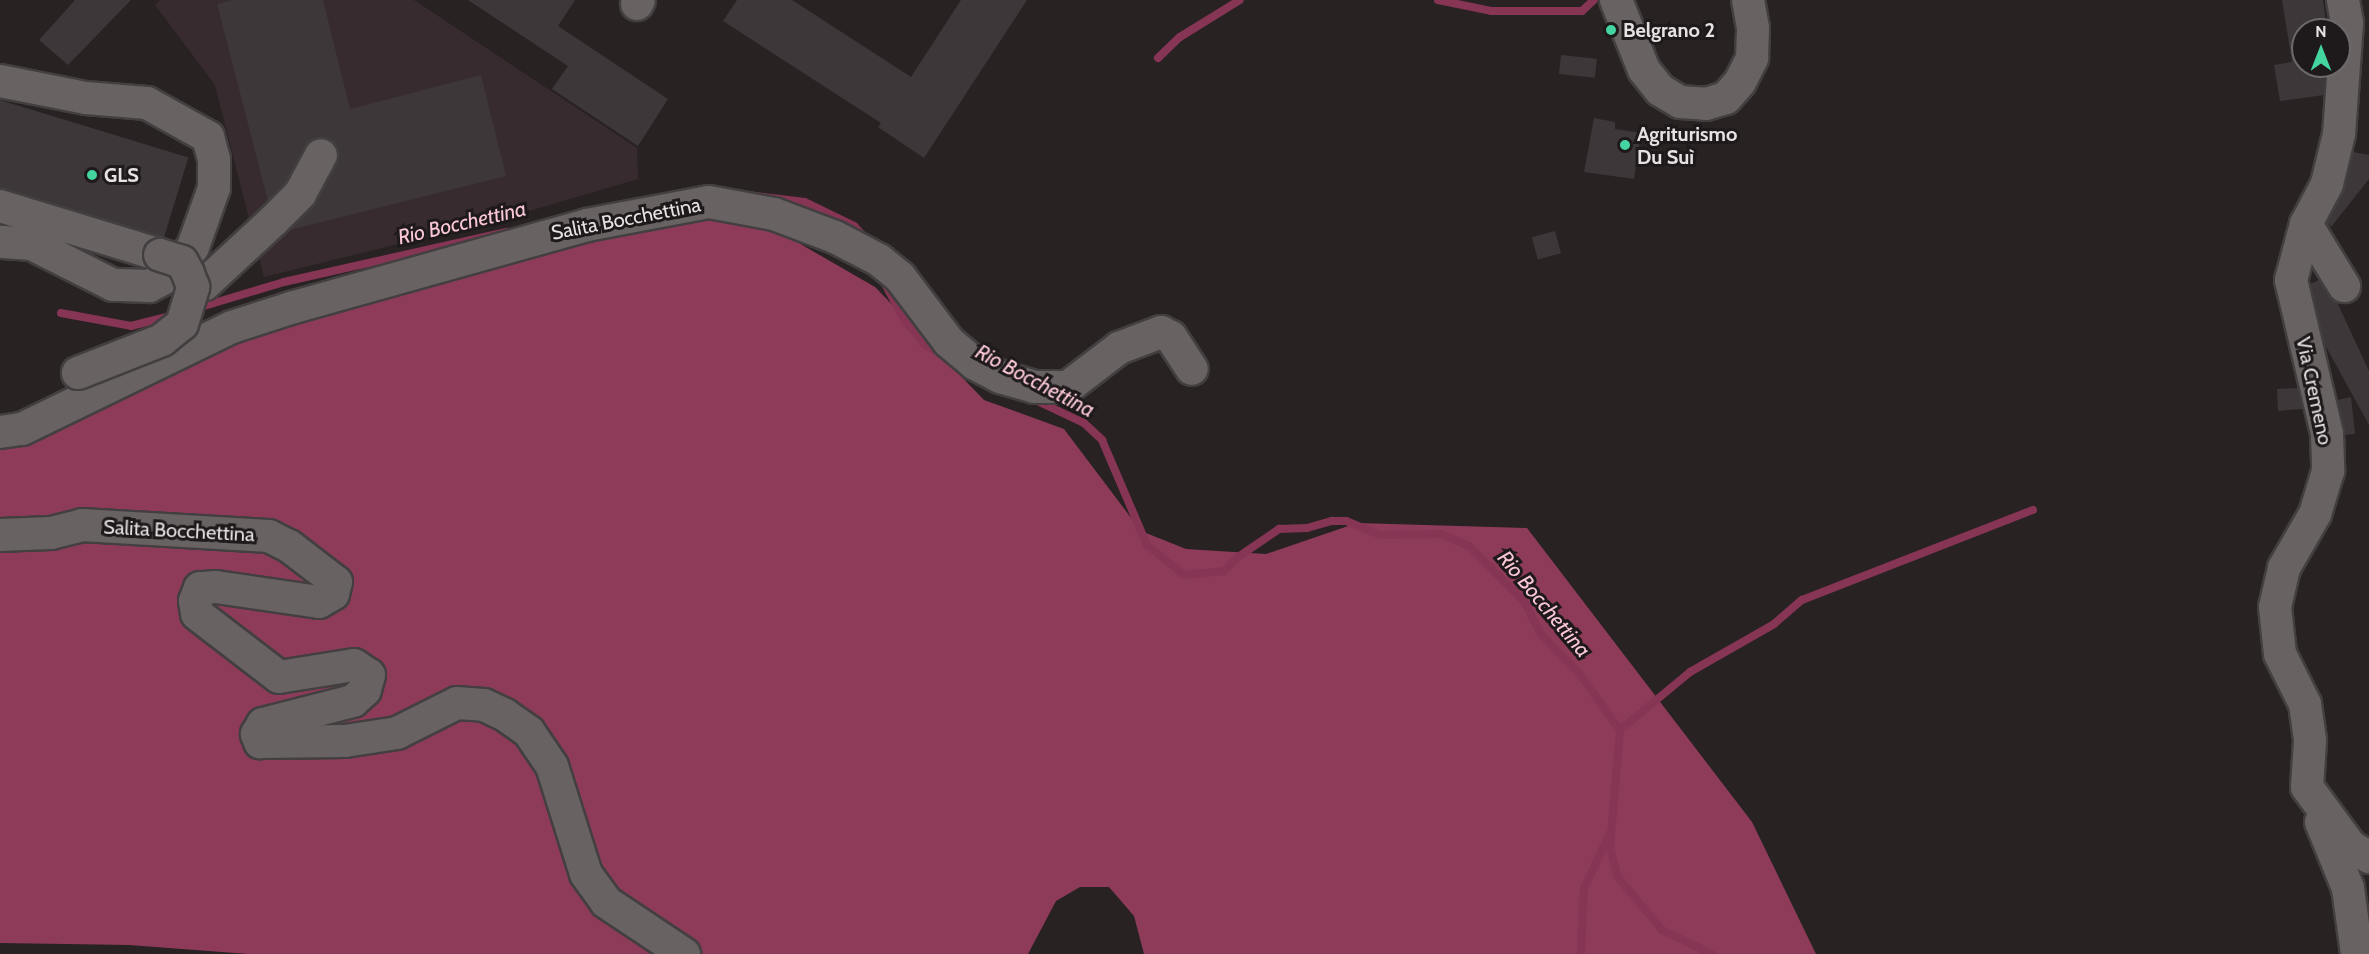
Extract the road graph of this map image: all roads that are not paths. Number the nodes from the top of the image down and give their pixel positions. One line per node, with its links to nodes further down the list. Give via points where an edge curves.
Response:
1 (1616, 0): 2 (street, via 1640,62 1660,90 1680,102 1706,104 1726,98 1740,82 1752,58 1753,28)
2 (1748, 0)
3 (2343, 0): 7 (street, Via Cremeno, via 2347,23 2339,134 2326,184)
4 (0, 81): 8 (street, via 86,98 147,103 208,137 214,159 214,188 193,247 170,275 149,286 113,285 32,244)
5 (321, 155): 10 (street, via 300,194 273,222 205,284)
6 (0, 206): 10 (street, bridge, via 182,262)
7 (2306, 224): 9 (street); 15 (street, Via Cremeno, via 2291,280 2327,434 2328,471 2315,514 2284,568 2275,607 2280,654 2305,705 2310,741 2307,787)
8 (0, 242)
9 (2344, 286)
10 (193, 287): 12 (street, bridge, via 182,324 171,334)
11 (1192, 369): 13 (street, Salita Bocchettina, via 1171,337 1161,332 1119,348 1068,387 1034,387 1000,376 975,364 949,342 900,277 879,260 835,237 774,214 709,202 576,227 232,327 22,429)
12 (78, 373)
13 (0, 432)
14 (0, 536): 19 (street, Salita Bocchettina, via 51,533 82,525 269,536 289,546 336,582 333,594 319,602 200,588 195,601 197,614 279,677 354,665 369,675 365,690 353,701 263,724 257,734 260,742 345,741 397,733 457,703 484,705 505,715 529,732 552,766 586,874 606,902)
15 (2318, 806): 16 (street, Via Cremeno, via 2351,847); 20 (street, via 2323,833 2348,888)
16 (2369, 857)
17 (2369, 866): 18 (street)
18 (2369, 889)
19 (684, 954)
20 (2357, 954)

